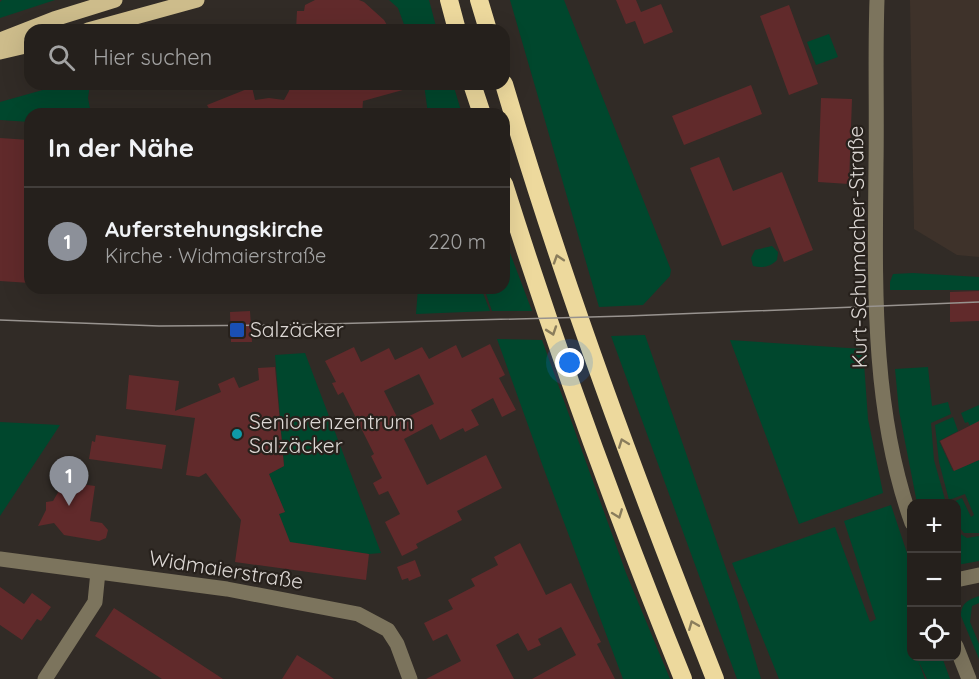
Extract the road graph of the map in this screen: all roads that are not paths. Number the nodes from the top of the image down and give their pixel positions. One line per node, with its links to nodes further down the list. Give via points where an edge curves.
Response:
1 (116, 0): 7 (main road)
2 (197, 0): 8 (main road)
3 (449, 0): 9 (highway)
4 (479, 0): 10 (highway)
5 (866, 0): 12 (street, Kurt-Schumacher-Straße)
6 (877, 0): 12 (street, Kurt-Schumacher-Straße)
7 (56, 24)
8 (110, 24)
9 (455, 24)
10 (486, 24)
11 (24, 33): 13 (main road)
12 (875, 38): 20 (street, Kurt-Schumacher-Straße, via 879,350 888,434)
13 (0, 40)
14 (24, 46): 15 (main road)
15 (0, 52)
16 (474, 90): 18 (highway)
17 (506, 90): 29 (highway, one-way to 17, via 600,382)
18 (480, 108)
19 (510, 202): 28 (highway, one-way to 28, via 578,404)
20 (907, 510)
21 (0, 559): 22 (street, Widmaierstraße)
22 (98, 572): 26 (street, via 95,602); 27 (street, Widmaierstraße, via 227,589 358,615 388,630)
23 (979, 575): 24 (street)
24 (961, 579)
25 (961, 657): 30 (street)
26 (45, 679)
27 (410, 679)
28 (683, 679)
29 (715, 679)
30 (969, 679)

